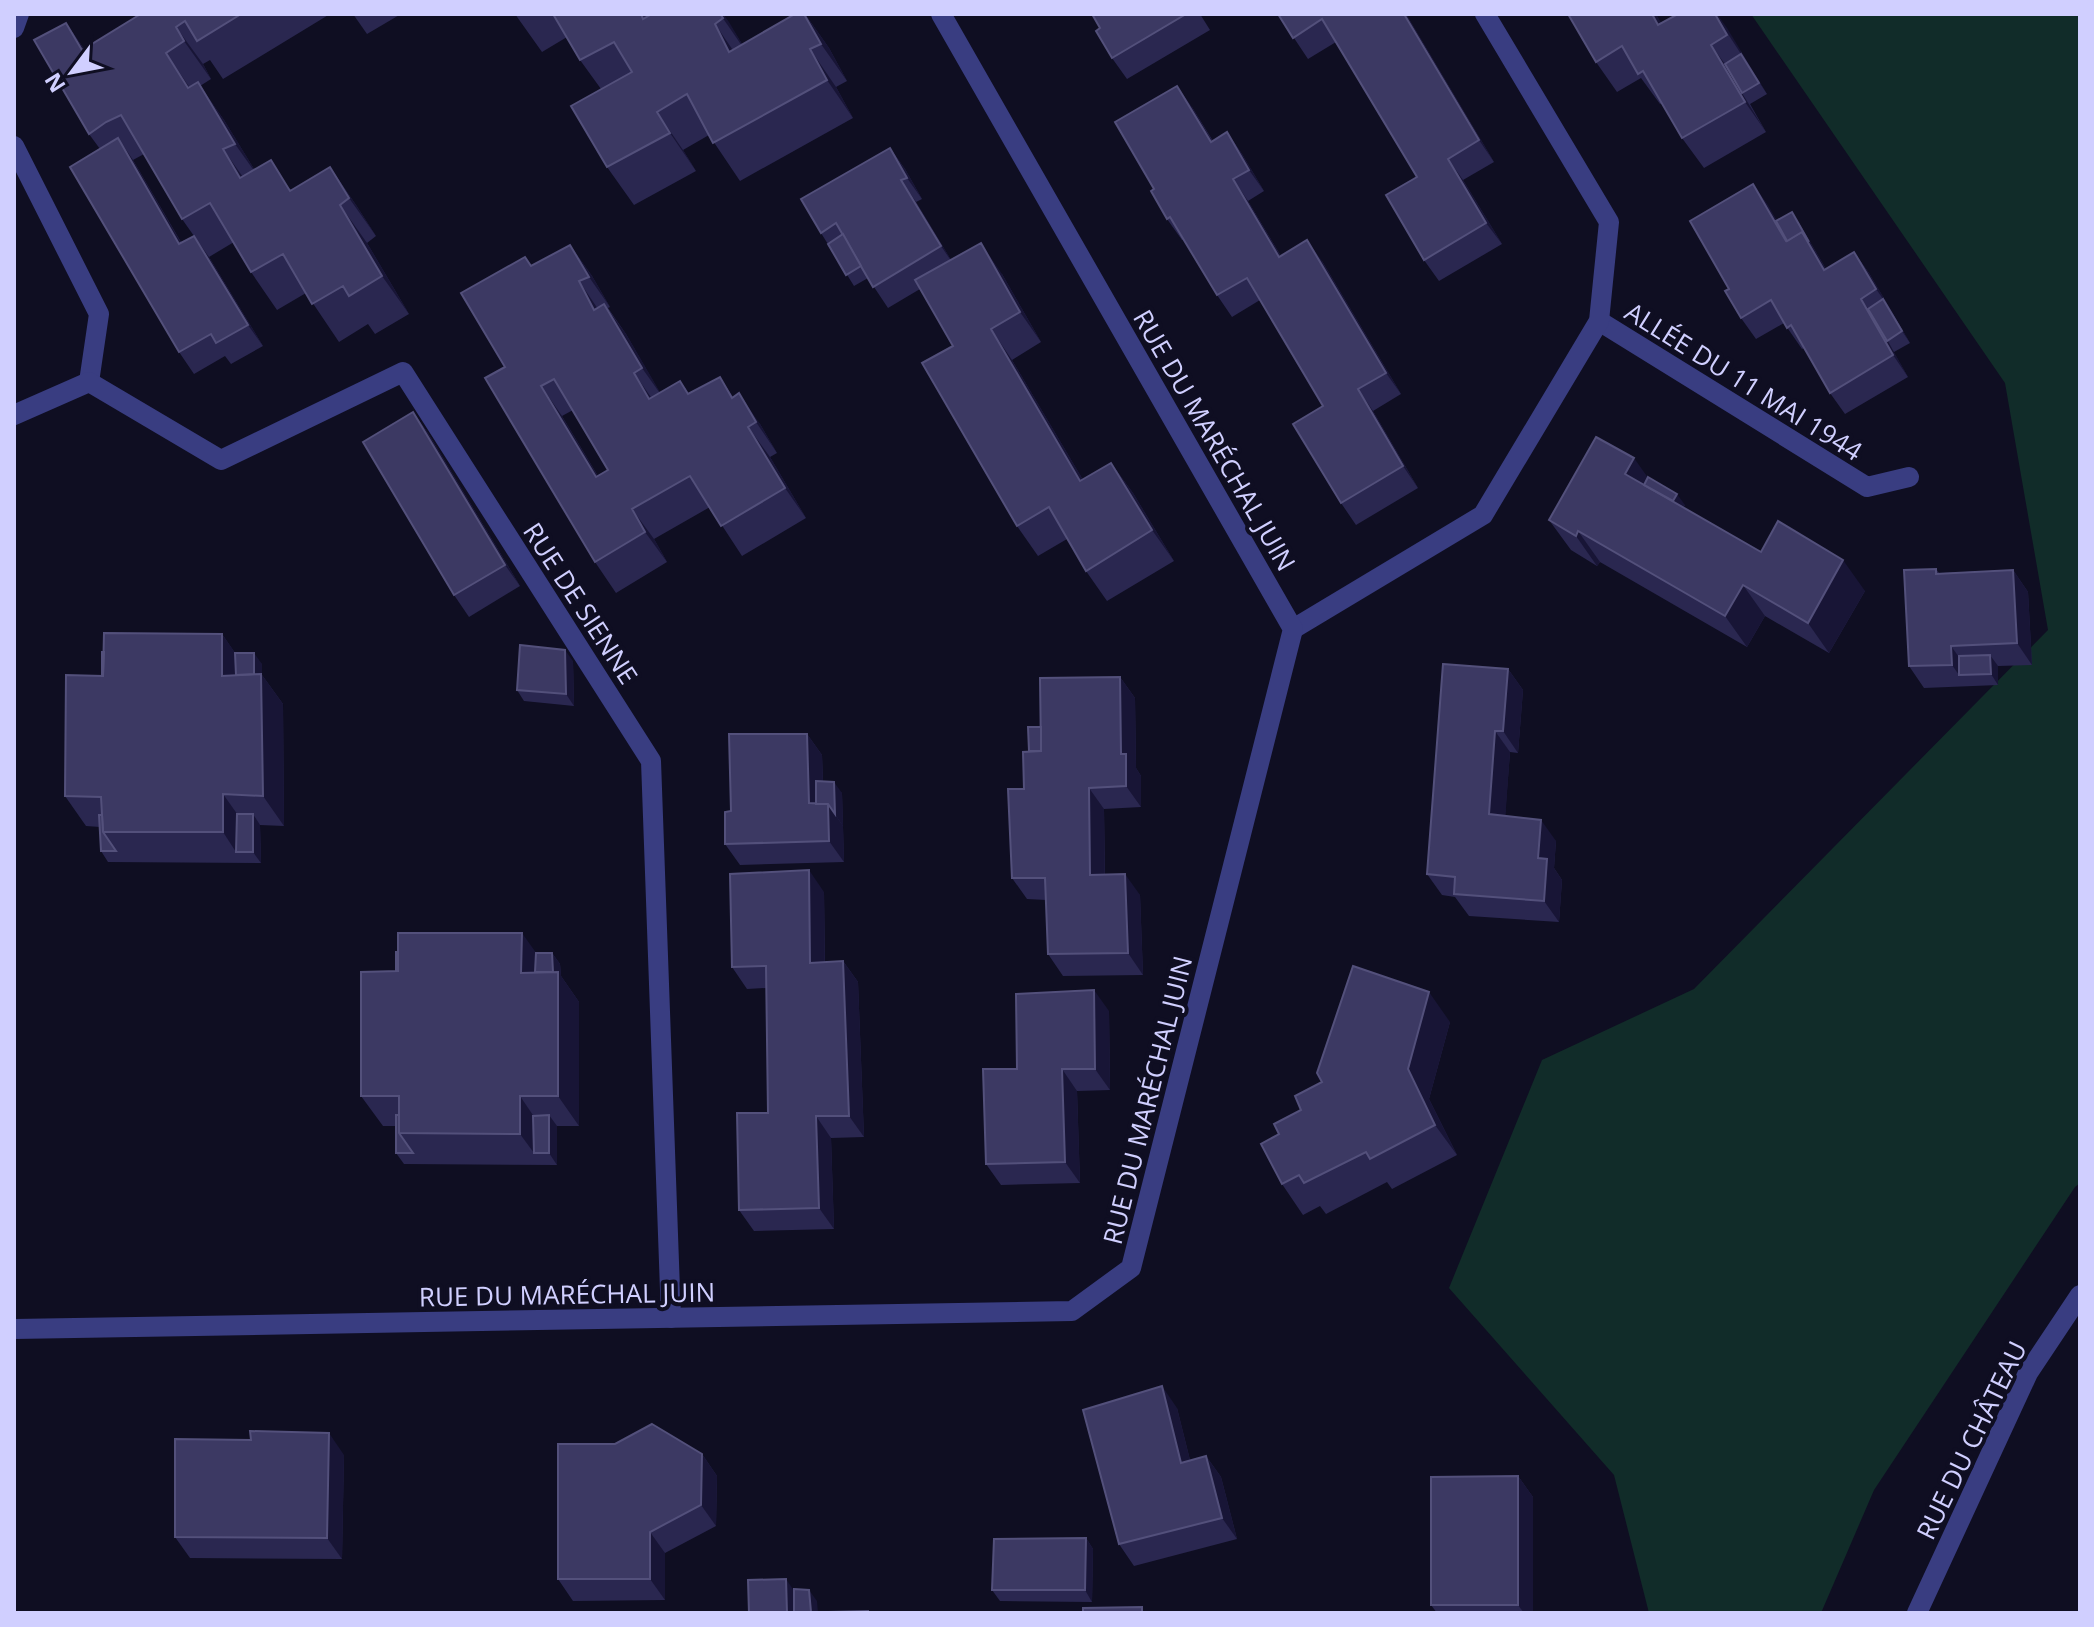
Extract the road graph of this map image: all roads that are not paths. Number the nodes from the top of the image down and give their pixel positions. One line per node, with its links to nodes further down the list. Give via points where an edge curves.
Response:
1 (19, 14): 4 (street)
2 (941, 14): 10 (street, RUE DU MARÉCHAL JUIN)
3 (1485, 14): 6 (street, via 1609,222)
4 (14, 28)
5 (14, 146): 7 (street, via 99,314)
6 (1599, 321): 9 (street, ALLÉE DU 11 MAI 1944, via 1867,487); 10 (street, via 1483,515)
7 (89, 382): 8 (street); 12 (street, RUE DE SIENNE, via 221,460 403,372 651,761)
8 (14, 415)
9 (1909, 477)
10 (1293, 629): 12 (street, RUE DU MARÉCHAL JUIN, via 1131,1268 1072,1311)
11 (2080, 1295): 14 (street, RUE DU CHÂTEAU, via 2028,1373)
12 (671, 1318): 13 (street, RUE DU MARÉCHAL JUIN)
13 (14, 1329)
14 (1917, 1613)

